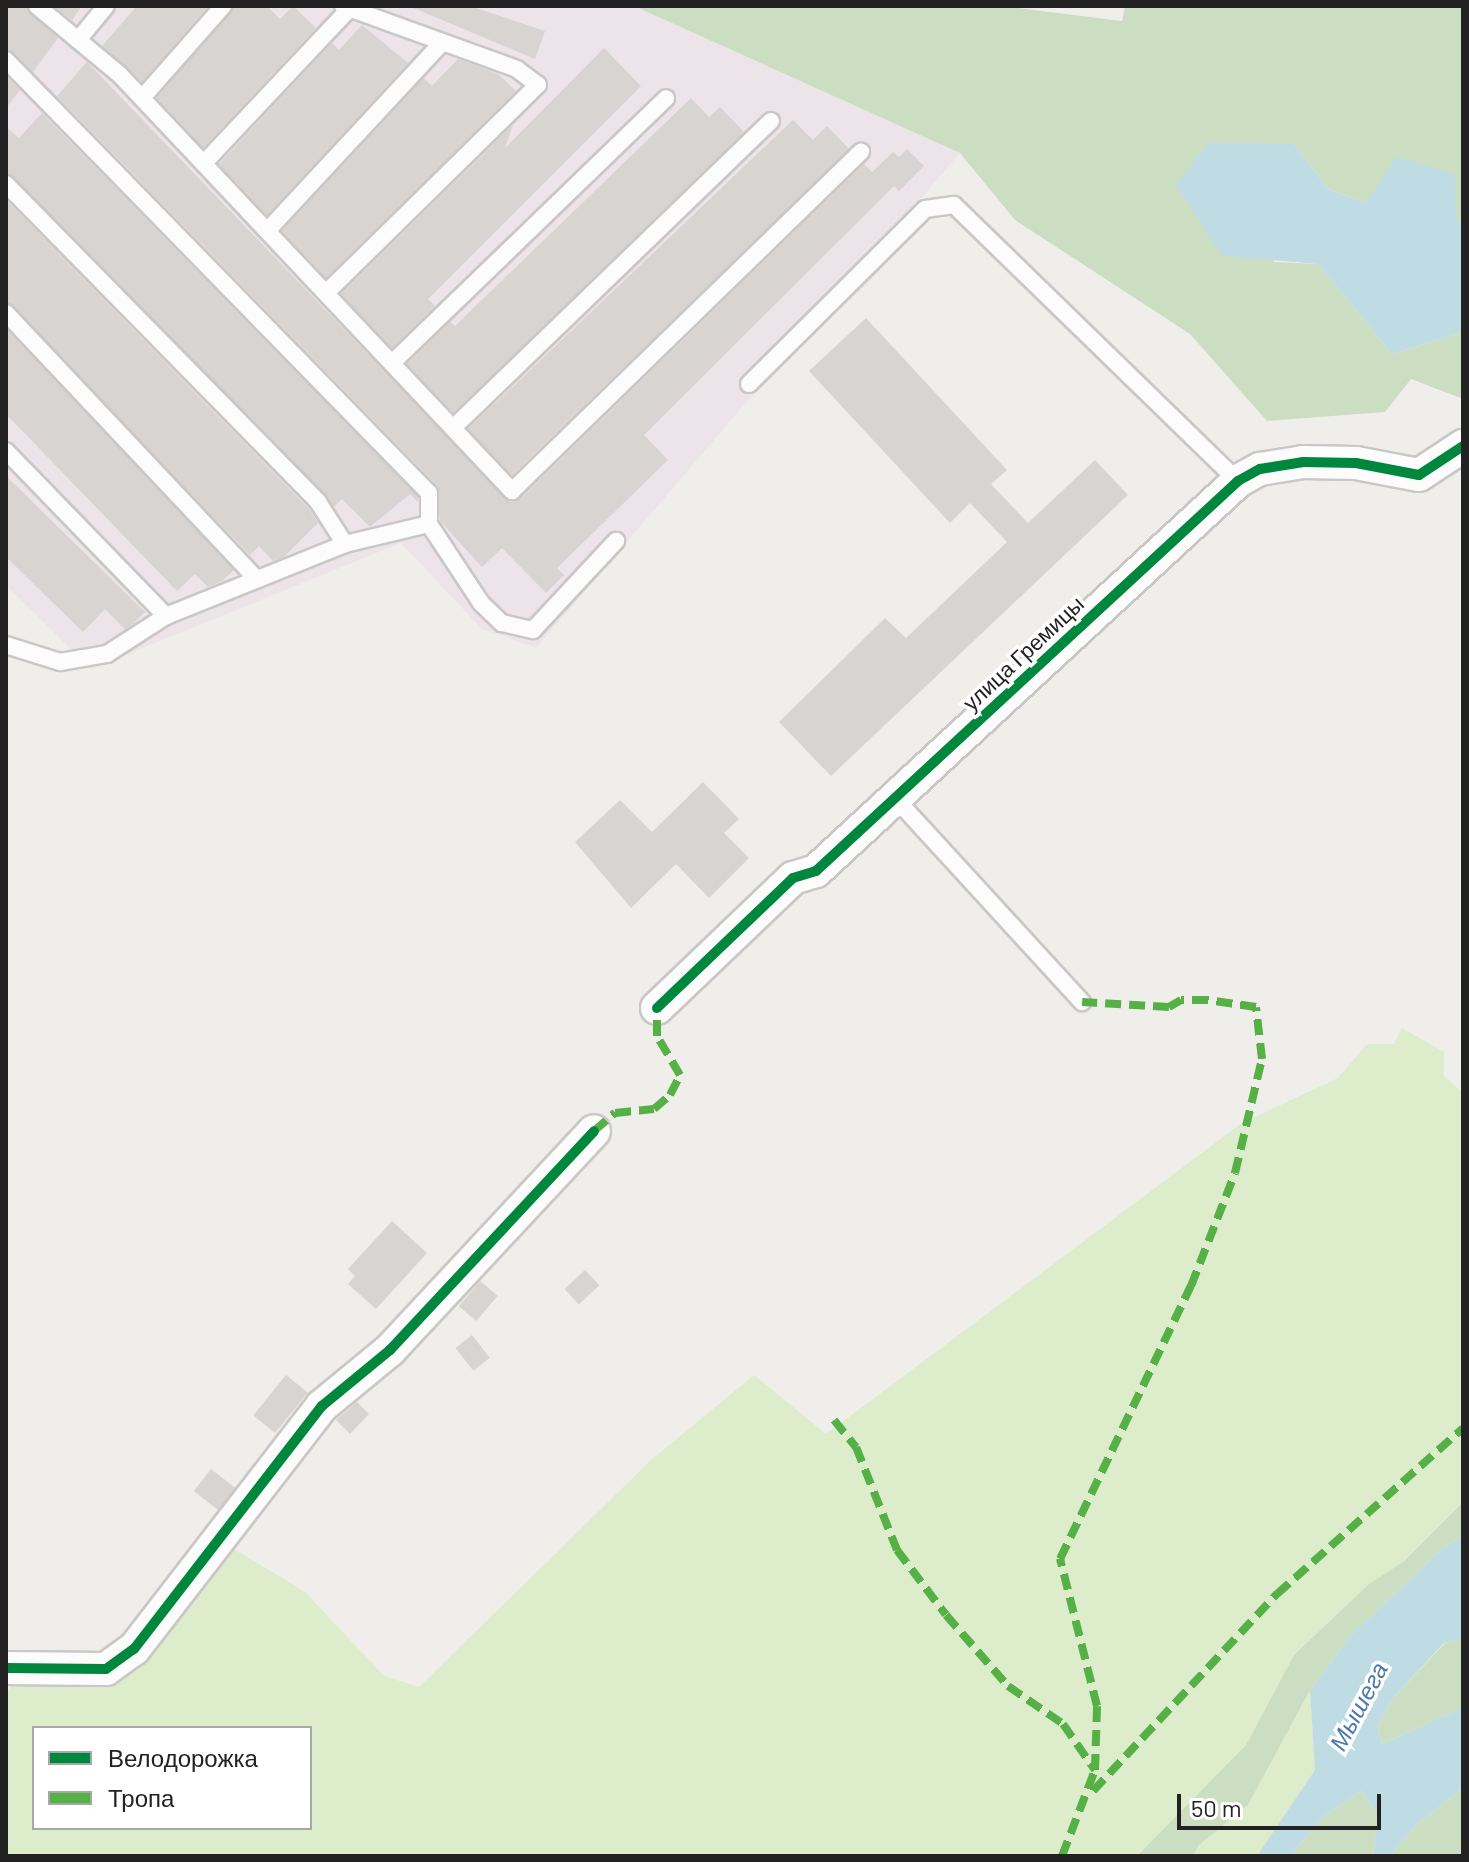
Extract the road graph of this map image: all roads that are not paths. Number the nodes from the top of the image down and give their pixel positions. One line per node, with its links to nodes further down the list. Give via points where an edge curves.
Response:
1 (37, 6): 5 (lane)
2 (106, 6): 5 (lane)
3 (223, 6): 8 (lane)
4 (347, 7): 6 (lane); 12 (lane)
5 (78, 40): 8 (lane)
6 (442, 43): 14 (lane); 15 (lane, via 517,69 538,85)
7 (6, 60): 23 (lane, via 429,493)
8 (142, 98): 12 (lane)
9 (666, 98): 17 (lane)
10 (771, 121): 19 (lane)
11 (861, 152): 19 (lane, via 512,491)
12 (204, 163): 14 (lane)
13 (6, 184): 25 (lane, via 318,502)
14 (267, 231): 15 (lane)
15 (326, 293): 17 (lane)
16 (6, 313): 26 (lane)
17 (392, 363): 19 (lane)
18 (749, 384): 22 (lane, via 925,209 954,205)
19 (453, 428)
20 (1463, 446): 22 (street, улица Гремицы, via 1419,475 1356,463 1303,462 1260,469)
21 (6, 451): 27 (lane)
22 (1238, 481): 29 (street, улица Гремицы)
23 (429, 524): 24 (lane, via 481,603 502,623 533,630); 25 (lane)
24 (616, 541)
25 (345, 544): 26 (lane)
26 (257, 579): 27 (lane)
27 (166, 616): 28 (lane, via 107,654 60,662)
28 (6, 645)
29 (895, 798): 30 (lane); 31 (street, улица Гремицы, via 816,871 793,878)
30 (1082, 1002)
31 (657, 1008)
32 (594, 1131): 33 (street, via 390,1350 322,1406 134,1649 106,1669)
33 (6, 1668)

